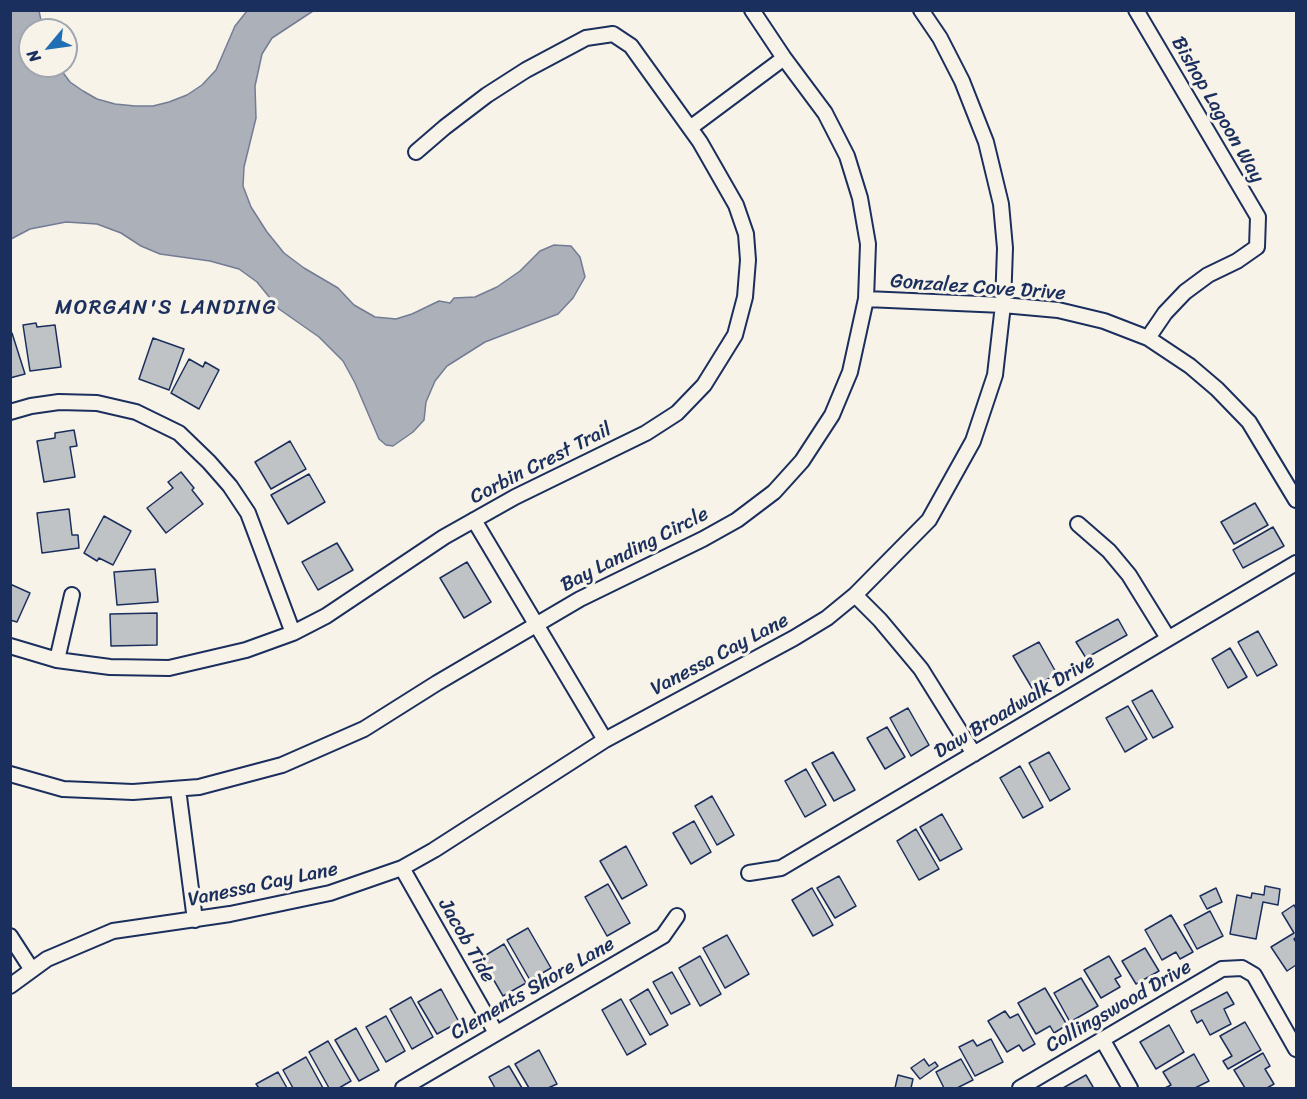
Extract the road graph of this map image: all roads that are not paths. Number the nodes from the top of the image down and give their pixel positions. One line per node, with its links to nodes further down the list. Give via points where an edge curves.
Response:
1 (752, 10): 4 (street, Bay Landing Circle)
2 (921, 10): 8 (street, Vanessa Cay Lane, via 962,81 986,142 1001,204 1005,248)
3 (1136, 10): 9 (street, Bishop Lagoon Way, via 1258,217 1257,247 1185,292)
4 (784, 58): 5 (street); 7 (street, Bay Landing Circle, via 825,113 847,156 861,198 868,244)
5 (690, 128): 6 (street, Corbin Crest Trail, via 631,46 613,34 586,38 526,70 487,95); 12 (street, Corbin Crest Trail, via 736,205 746,234 745,297 735,335 704,386 677,413 646,433)
6 (416, 152)
7 (866, 299): 8 (street, Gonzalez Cove Drive); 17 (street, Bay Landing Circle, via 850,372 832,415 802,460 774,492 729,525)
8 (1003, 304): 9 (street, Gonzalez Cove Drive, via 1058,310 1104,321); 16 (street, Vanessa Cay Lane, via 995,375 973,441 929,520)
9 (1148, 338): 11 (street, Gonzalez Cove Drive, via 1190,366 1249,422)
10 (10, 412): 18 (street, via 59,402 97,403 136,412 179,433 230,486 248,513)
11 (1296, 500)
12 (474, 520): 17 (street); 18 (street, Corbin Crest Trail, via 326,616)
13 (1078, 524): 19 (street, via 1129,575)
14 (1296, 562): 19 (street, Daw Broadwalk Drive)
15 (72, 595): 21 (street)
16 (855, 595): 22 (street, Vanessa Cay Lane, via 794,638); 23 (street, via 921,669)
17 (536, 625): 22 (street); 25 (street, Bay Landing Circle, via 364,729 282,765)
18 (293, 633): 21 (street, Corbin Crest Trail, via 246,650 169,668 110,667)
19 (1168, 638): 23 (street, Daw Broadwalk Drive)
20 (10, 646): 21 (street, Corbin Crest Trail)
21 (57, 660)
22 (605, 740): 26 (street, Vanessa Cay Lane)
23 (974, 754): 27 (street, Daw Broadwalk Drive, via 781,868)
24 (10, 774): 25 (street, Bay Landing Circle, via 63,789)
25 (177, 789): 29 (street)
26 (402, 868): 29 (street, Vanessa Cay Lane, via 330,893); 33 (street, Jacob Tide)
27 (748, 873)
28 (677, 916): 33 (street, Clements Shore Lane, via 663,936)
29 (195, 920): 31 (street, Vanessa Cay Lane, via 112,931 47,959)
30 (10, 936): 31 (street)
31 (32, 970): 32 (street, Vanessa Cay Lane)
32 (10, 986)
33 (496, 1033): 36 (street, Clements Shore Lane)
34 (1102, 1039): 35 (street, Collingswood Drive, via 1222,969 1242,968 1254,975); 37 (street, Collingswood Drive); 38 (street)
35 (1296, 1049)
36 (403, 1089)
37 (1020, 1089)
38 (1130, 1089)

